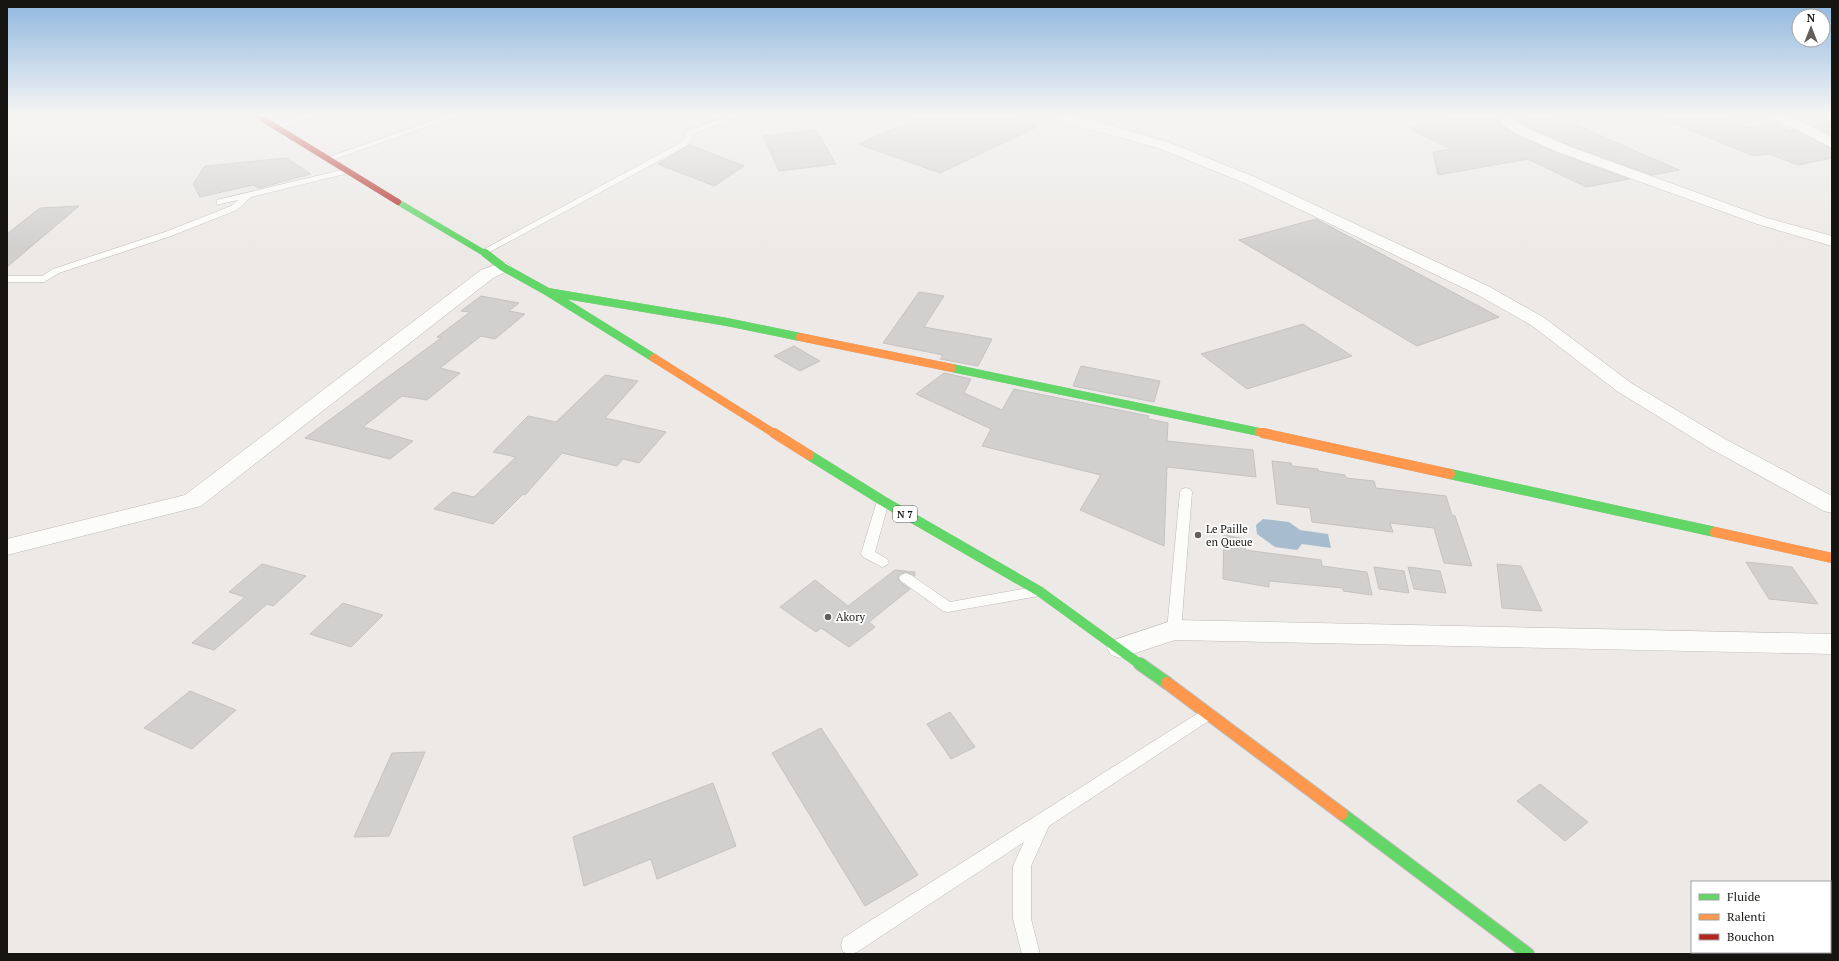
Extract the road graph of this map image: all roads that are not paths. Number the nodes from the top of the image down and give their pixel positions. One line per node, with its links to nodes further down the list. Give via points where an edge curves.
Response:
1 (327, 159): 5 (main road, N 7)
2 (654, 159): 9 (lane)
3 (1197, 159): 15 (street, via 1244,178 1484,291 1537,321 1624,387 1718,444)
4 (1590, 159): 8 (street, via 1762,221)
5 (346, 171): 6 (lane); 9 (main road, N 7)
6 (249, 194): 7 (lane); 11 (lane, via 234,208 168,234 56,271 44,279)
7 (220, 202)
8 (1832, 241)
9 (483, 252): 10 (main road, N 7)
10 (503, 267): 12 (main road, N 7); 16 (street, via 487,274 193,501)
11 (7, 279)
12 (548, 292): 14 (main road, N 7); 17 (main road, via 727,322 1169,412)
13 (1186, 492): 21 (lane)
14 (883, 501): 18 (lane, via 868,554); 20 (main road, N 7)
15 (1832, 506)
16 (7, 547)
17 (1832, 558)
18 (882, 562)
19 (906, 578): 20 (lane, via 948,607)
20 (1039, 591): 23 (main road, N 7)
21 (1174, 630): 22 (street); 23 (street)
22 (1832, 644)
23 (1120, 648): 24 (main road, N 7)
24 (1208, 714): 25 (lane); 28 (main road, N 7)
25 (1043, 820): 26 (lane); 27 (lane, via 1022,866 1022,919)
26 (850, 945)
27 (1031, 954)
28 (1528, 954)

